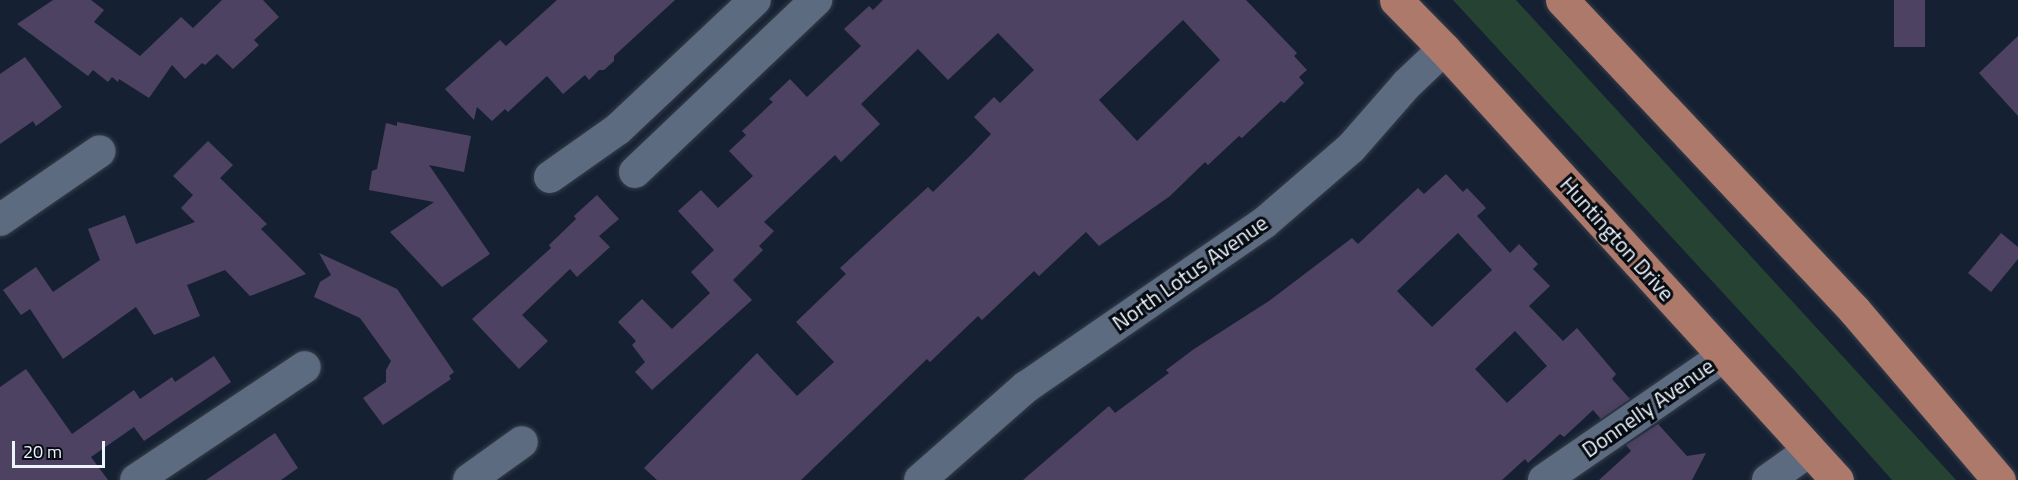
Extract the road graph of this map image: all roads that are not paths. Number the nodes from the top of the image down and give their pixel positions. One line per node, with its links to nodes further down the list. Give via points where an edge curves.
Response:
1 (755, 0): 8 (street, via 618,129)
2 (816, 0): 7 (street)
3 (1396, 0): 5 (main road, Huntington Drive)
4 (1562, 0): 20 (main road, via 1855,311)
5 (1444, 49): 10 (main road, Huntington Drive); 16 (street, North Lotus Avenue, via 1407,84 1351,148 1264,223 1026,387)
6 (100, 151): 9 (street)
7 (635, 172)
8 (550, 177)
9 (0, 220)
10 (1724, 356): 13 (main road, Huntington Drive); 17 (street, Donnelly Avenue)
11 (305, 367): 14 (street)
12 (522, 442): 15 (street)
13 (1809, 451): 18 (street); 19 (main road, Huntington Drive)
14 (136, 480)
15 (469, 480)
16 (920, 480)
17 (1544, 480)
18 (1768, 480)
19 (1837, 480)
20 (1999, 480)

